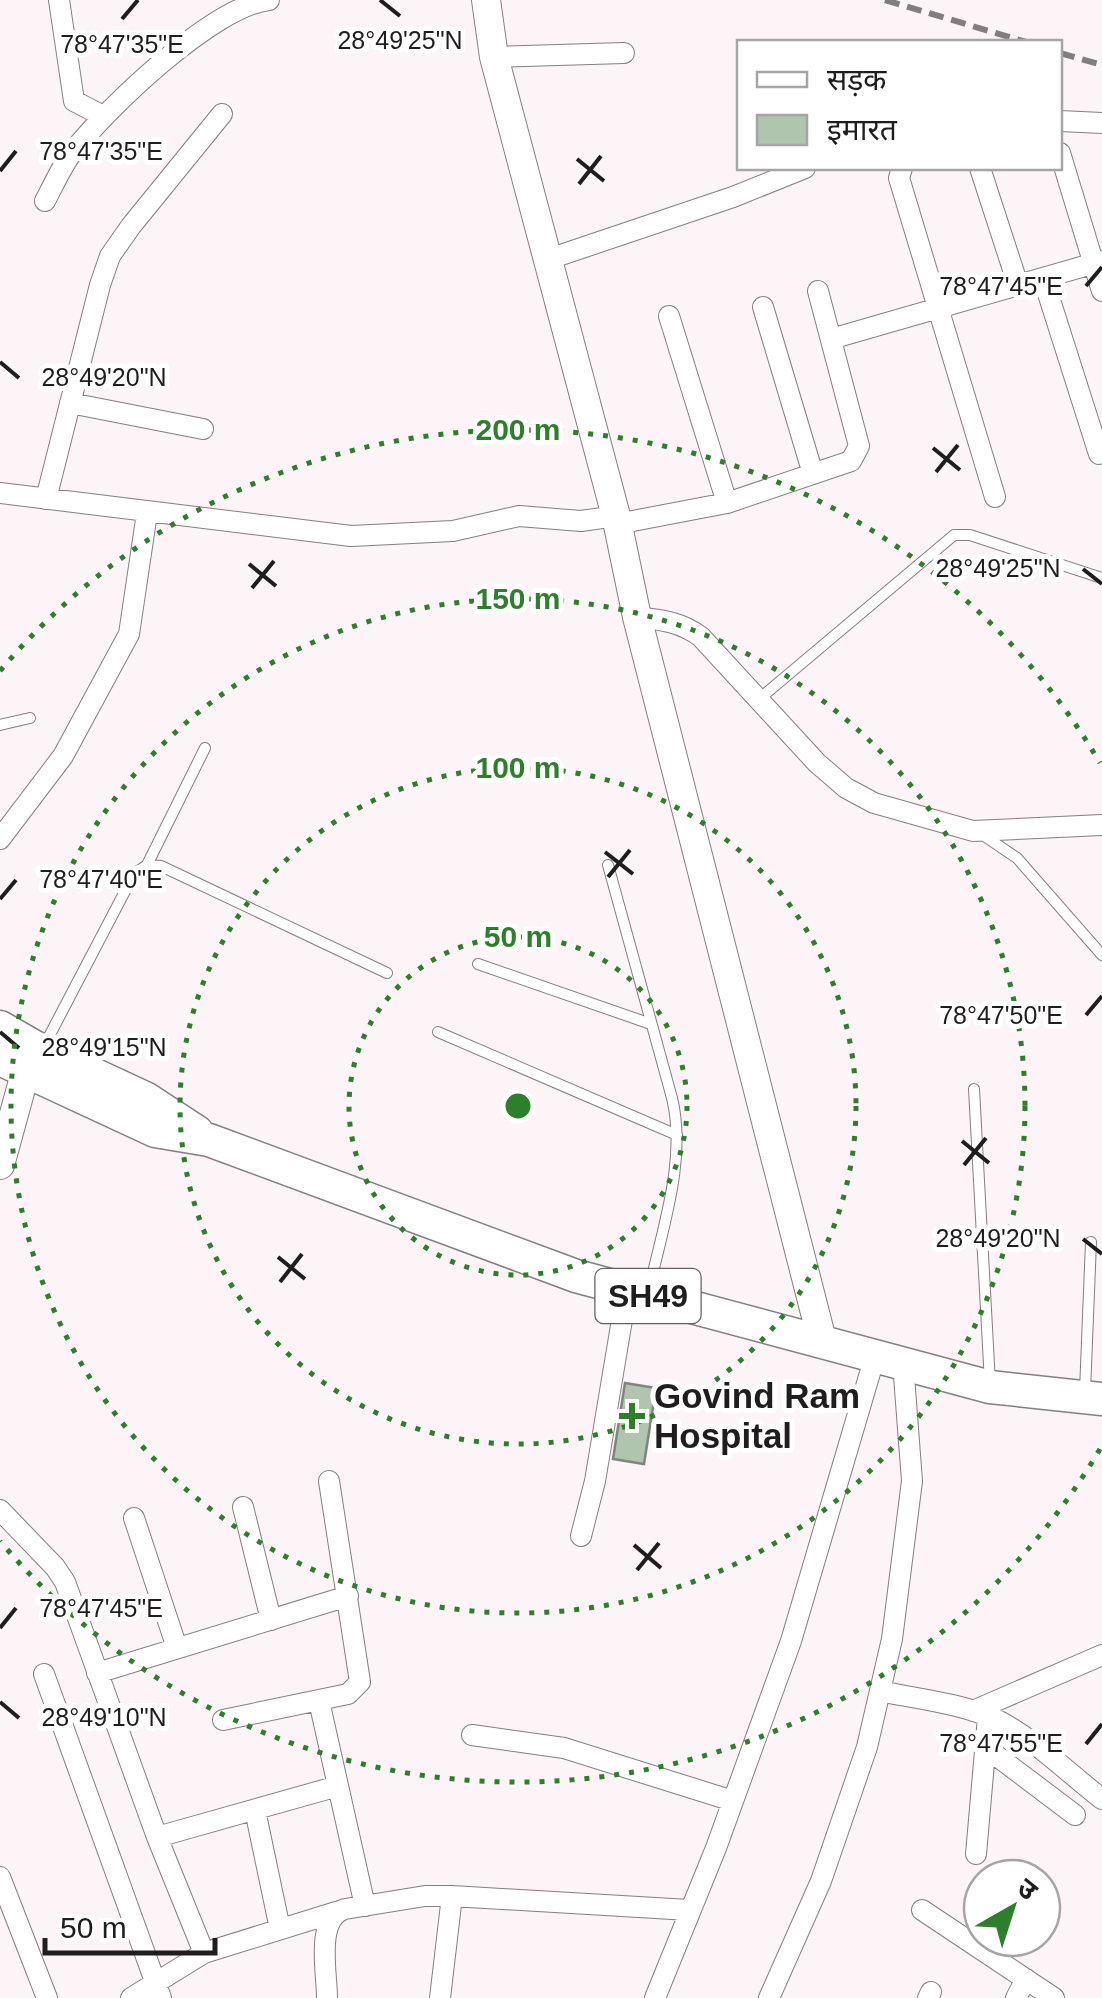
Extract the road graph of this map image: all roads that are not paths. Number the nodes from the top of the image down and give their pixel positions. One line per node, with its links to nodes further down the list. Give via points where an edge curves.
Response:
1 (59, 0): 7 (street, via 74,101)
2 (269, 0): 7 (street, via 224,16)
3 (486, 0): 5 (street)
4 (624, 53): 5 (street)
5 (494, 57): 15 (street)
6 (222, 114): 25 (street, via 110,256)
7 (103, 116): 14 (street, via 68,158)
8 (1062, 122): 9 (street)
9 (1102, 123)
10 (1062, 159): 16 (street)
11 (800, 170): 15 (street)
12 (901, 170): 22 (street)
13 (981, 170): 18 (street)
14 (45, 201)
15 (546, 260): 34 (street)
16 (1098, 262): 17 (street); 20 (street)
17 (1042, 278): 18 (street); 27 (street)
18 (1018, 286): 22 (street)
19 (818, 291): 24 (street)
20 (1102, 291)
21 (762, 307): 28 (street)
22 (937, 309): 24 (street); 30 (street)
23 (670, 316): 32 (street)
24 (831, 339): 28 (street, via 859,452)
25 (70, 403): 26 (street); 31 (street)
26 (203, 429)
27 (1099, 454)
28 (813, 474): 32 (street)
29 (0, 493): 31 (street)
30 (995, 497)
31 (46, 499): 33 (street)
32 (727, 504): 34 (street)
33 (147, 512): 34 (street, via 351,536 453,531 519,516); 43 (street, via 128,634 63,756)
34 (617, 520): 36 (street)
35 (1102, 578): 37 (lane, via 954,535)
36 (637, 617): 37 (street, via 687,626); 58 (street)
37 (758, 700): 42 (street, via 846,788 874,803)
38 (30, 718): 39 (lane)
39 (0, 725)
40 (205, 748): 44 (lane)
41 (1102, 825): 42 (street)
42 (973, 831): 46 (lane, via 1018,858)
43 (0, 839)
44 (146, 865): 48 (lane, via 161,866); 52 (lane, via 134,874)
45 (608, 865): 49 (lane)
46 (1102, 955)
47 (478, 964): 49 (lane)
48 (387, 972)
49 (651, 1024): 54 (lane)
50 (0, 1027): 52 (main road, SH49)
51 (438, 1032): 54 (lane)
52 (25, 1057): 55 (street); 57 (main road, SH49, via 155,1131 209,1140)
53 (974, 1090): 60 (lane)
54 (678, 1134): 57 (lane)
55 (0, 1165)
56 (1091, 1242): 61 (lane)
57 (637, 1293): 58 (main road, SH49); 66 (street)
58 (823, 1344): 59 (main road, SH49)
59 (889, 1360): 60 (main road, SH49); 73 (street, via 912,1481); 81 (street)
60 (990, 1387): 61 (main road, SH49)
61 (1093, 1398)
62 (328, 1481): 67 (street)
63 (243, 1506): 68 (street)
64 (0, 1510): 71 (street, via 65,1582)
65 (134, 1518): 69 (street)
66 (580, 1536)
67 (348, 1596): 68 (street); 74 (street, via 360,1682 348,1694)
68 (271, 1620): 69 (street)
69 (178, 1648): 71 (street)
70 (1102, 1655): 75 (street)
71 (98, 1672): 84 (street)
72 (44, 1674): 95 (street)
73 (880, 1692): 75 (street); 101 (street, via 821,1881)
74 (318, 1701): 76 (street); 79 (street)
75 (980, 1714): 78 (street); 80 (street, via 1016,1732)
76 (223, 1720)
77 (472, 1735): 81 (street, via 564,1748)
78 (985, 1747): 83 (street); 85 (street)
79 (338, 1786): 82 (street); 88 (street)
80 (1102, 1799)
81 (732, 1802): 89 (street)
82 (255, 1810): 84 (street); 92 (street)
83 (1075, 1815)
84 (157, 1837): 93 (street)
85 (976, 1854)
86 (0, 1877): 96 (street)
87 (452, 1896): 88 (street); 89 (street); 99 (street)
88 (366, 1906): 91 (street)
89 (689, 1910): 100 (street)
90 (922, 1910): 94 (street)
91 (336, 1912): 92 (street); 98 (street, via 327,1925)
92 (280, 1929): 93 (street)
93 (204, 1953): 95 (street)
94 (1021, 1989): 102 (street)
95 (157, 1990): 97 (street)
96 (48, 1998)
97 (130, 1998)
98 (327, 1998)
99 (440, 1998)
100 (655, 1998)
101 (769, 1998)
102 (1054, 1998)

